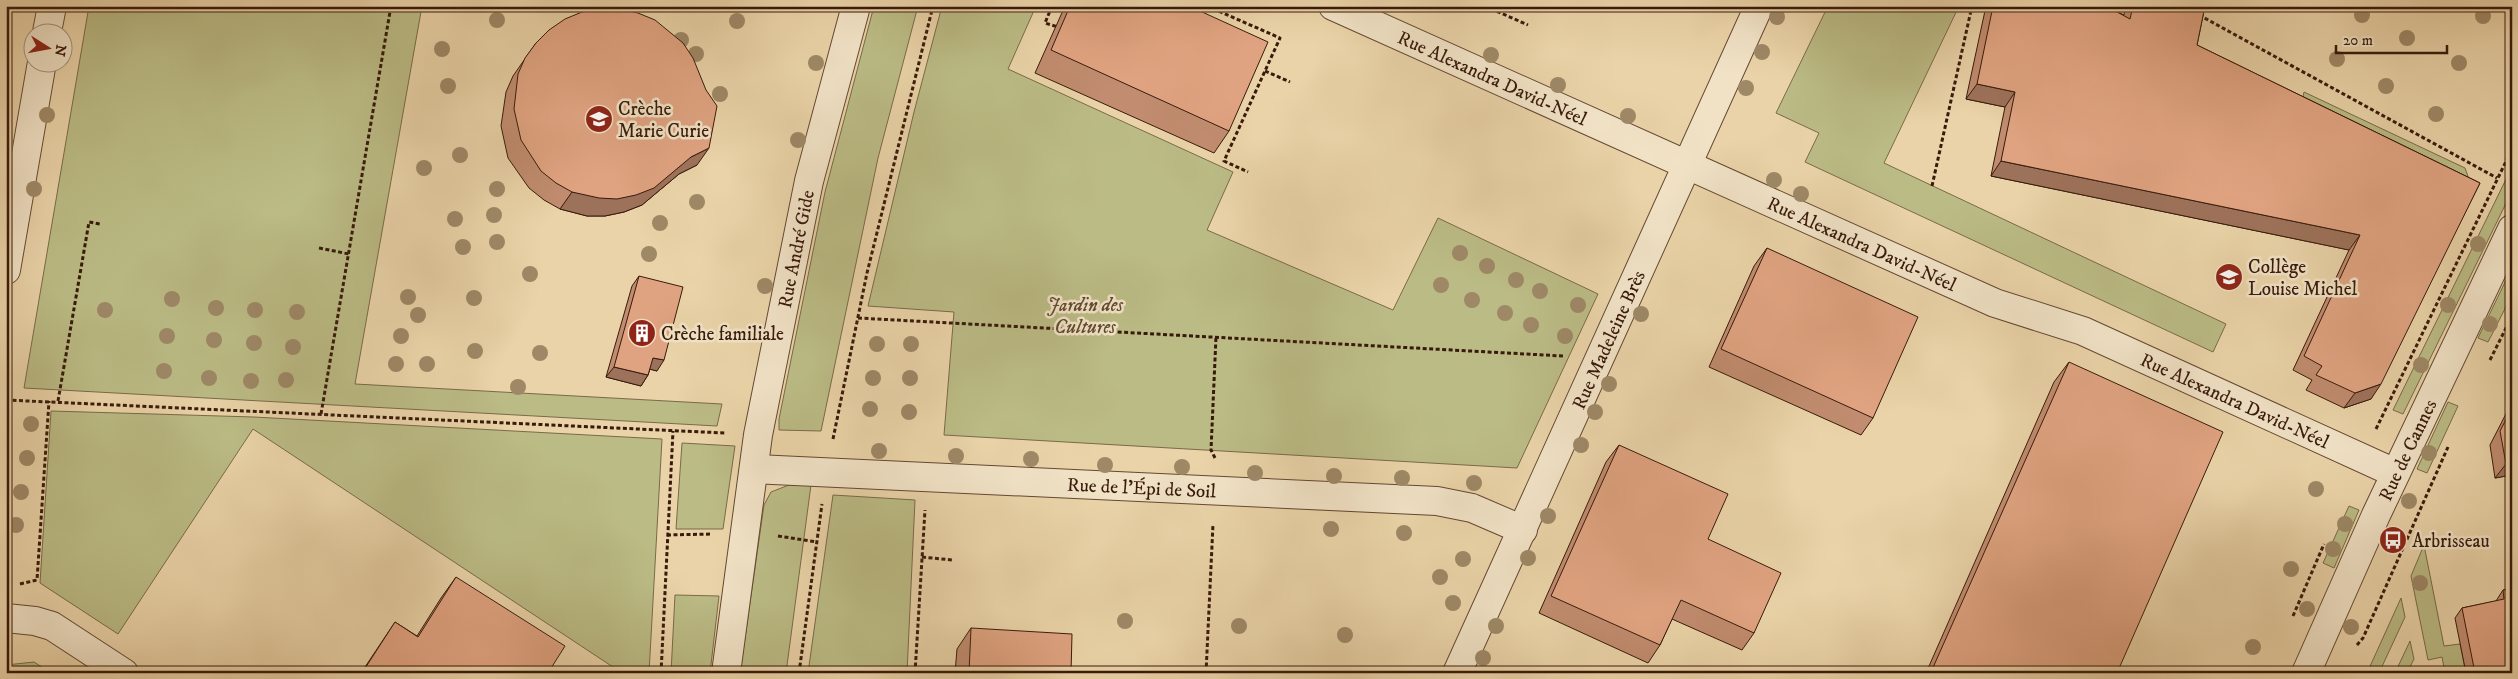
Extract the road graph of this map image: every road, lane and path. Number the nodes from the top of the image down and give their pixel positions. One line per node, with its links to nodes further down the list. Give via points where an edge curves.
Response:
1 (52, 6): 12 (street)
2 (391, 6): 25 (path)
3 (856, 6): 35 (street, Rue André Gide, via 809,181)
4 (933, 6): 27 (path)
5 (1052, 6): 14 (path, via 1044,23)
6 (1207, 6): 15 (path, via 1280,38)
7 (1333, 6): 18 (street, Rue Alexandra David-Néel)
8 (1485, 6): 13 (path)
9 (1759, 6): 18 (street, Rue Madeleine Brès)
10 (1972, 6): 21 (path)
11 (2196, 14): 20 (path)
12 (49, 22)
13 (1528, 26)
14 (1062, 29)
15 (1265, 71): 17 (path); 19 (path, via 1224,161)
16 (40, 72): 26 (street)
17 (1290, 82)
18 (1686, 166): 29 (street, Rue Madeleine Brès); 38 (street, Rue Alexandra David-Néel, via 1995,303 2083,331)
19 (1248, 172)
20 (2497, 178)
21 (1932, 186)
22 (100, 224): 32 (path, via 89,222)
23 (2512, 230): 38 (street, Rue de Cannes)
24 (319, 248): 25 (path)
25 (349, 254): 33 (path)
26 (6, 270)
27 (858, 318): 28 (path); 37 (path)
28 (1216, 337): 29 (path); 40 (path, via 1211,450 1217,462)
29 (1601, 357): 41 (street, Rue Madeleine Brès)
30 (6, 400): 31 (path)
31 (49, 401): 32 (path); 44 (path, via 36,580)
32 (58, 401): 33 (path)
33 (321, 414): 34 (path)
34 (673, 430): 35 (path); 47 (path)
35 (758, 435): 36 (street, Rue André Gide)
36 (754, 469): 37 (street, Rue de l'Épi de Soil); 48 (street, Rue André Gide)
37 (826, 472): 39 (street, Rue de l'Épi de Soil); 49 (path)
38 (2395, 473): 53 (street, Rue de Cannes)
39 (927, 477): 40 (street, Rue de l'Épi de Soil); 42 (path)
40 (1215, 491): 41 (street, Rue de l'Épi de Soil, via 1438,501 1472,508); 51 (path)
41 (1523, 530): 52 (street, Rue Madeleine Brès)
42 (922, 557): 43 (path); 50 (path)
43 (952, 560)
44 (14, 585)
45 (6, 618): 46 (street, via 52,626)
46 (124, 673)
47 (660, 673)
48 (726, 673)
49 (799, 673)
50 (915, 673)
51 (1206, 673)
52 (1457, 673)
53 (2306, 673)

